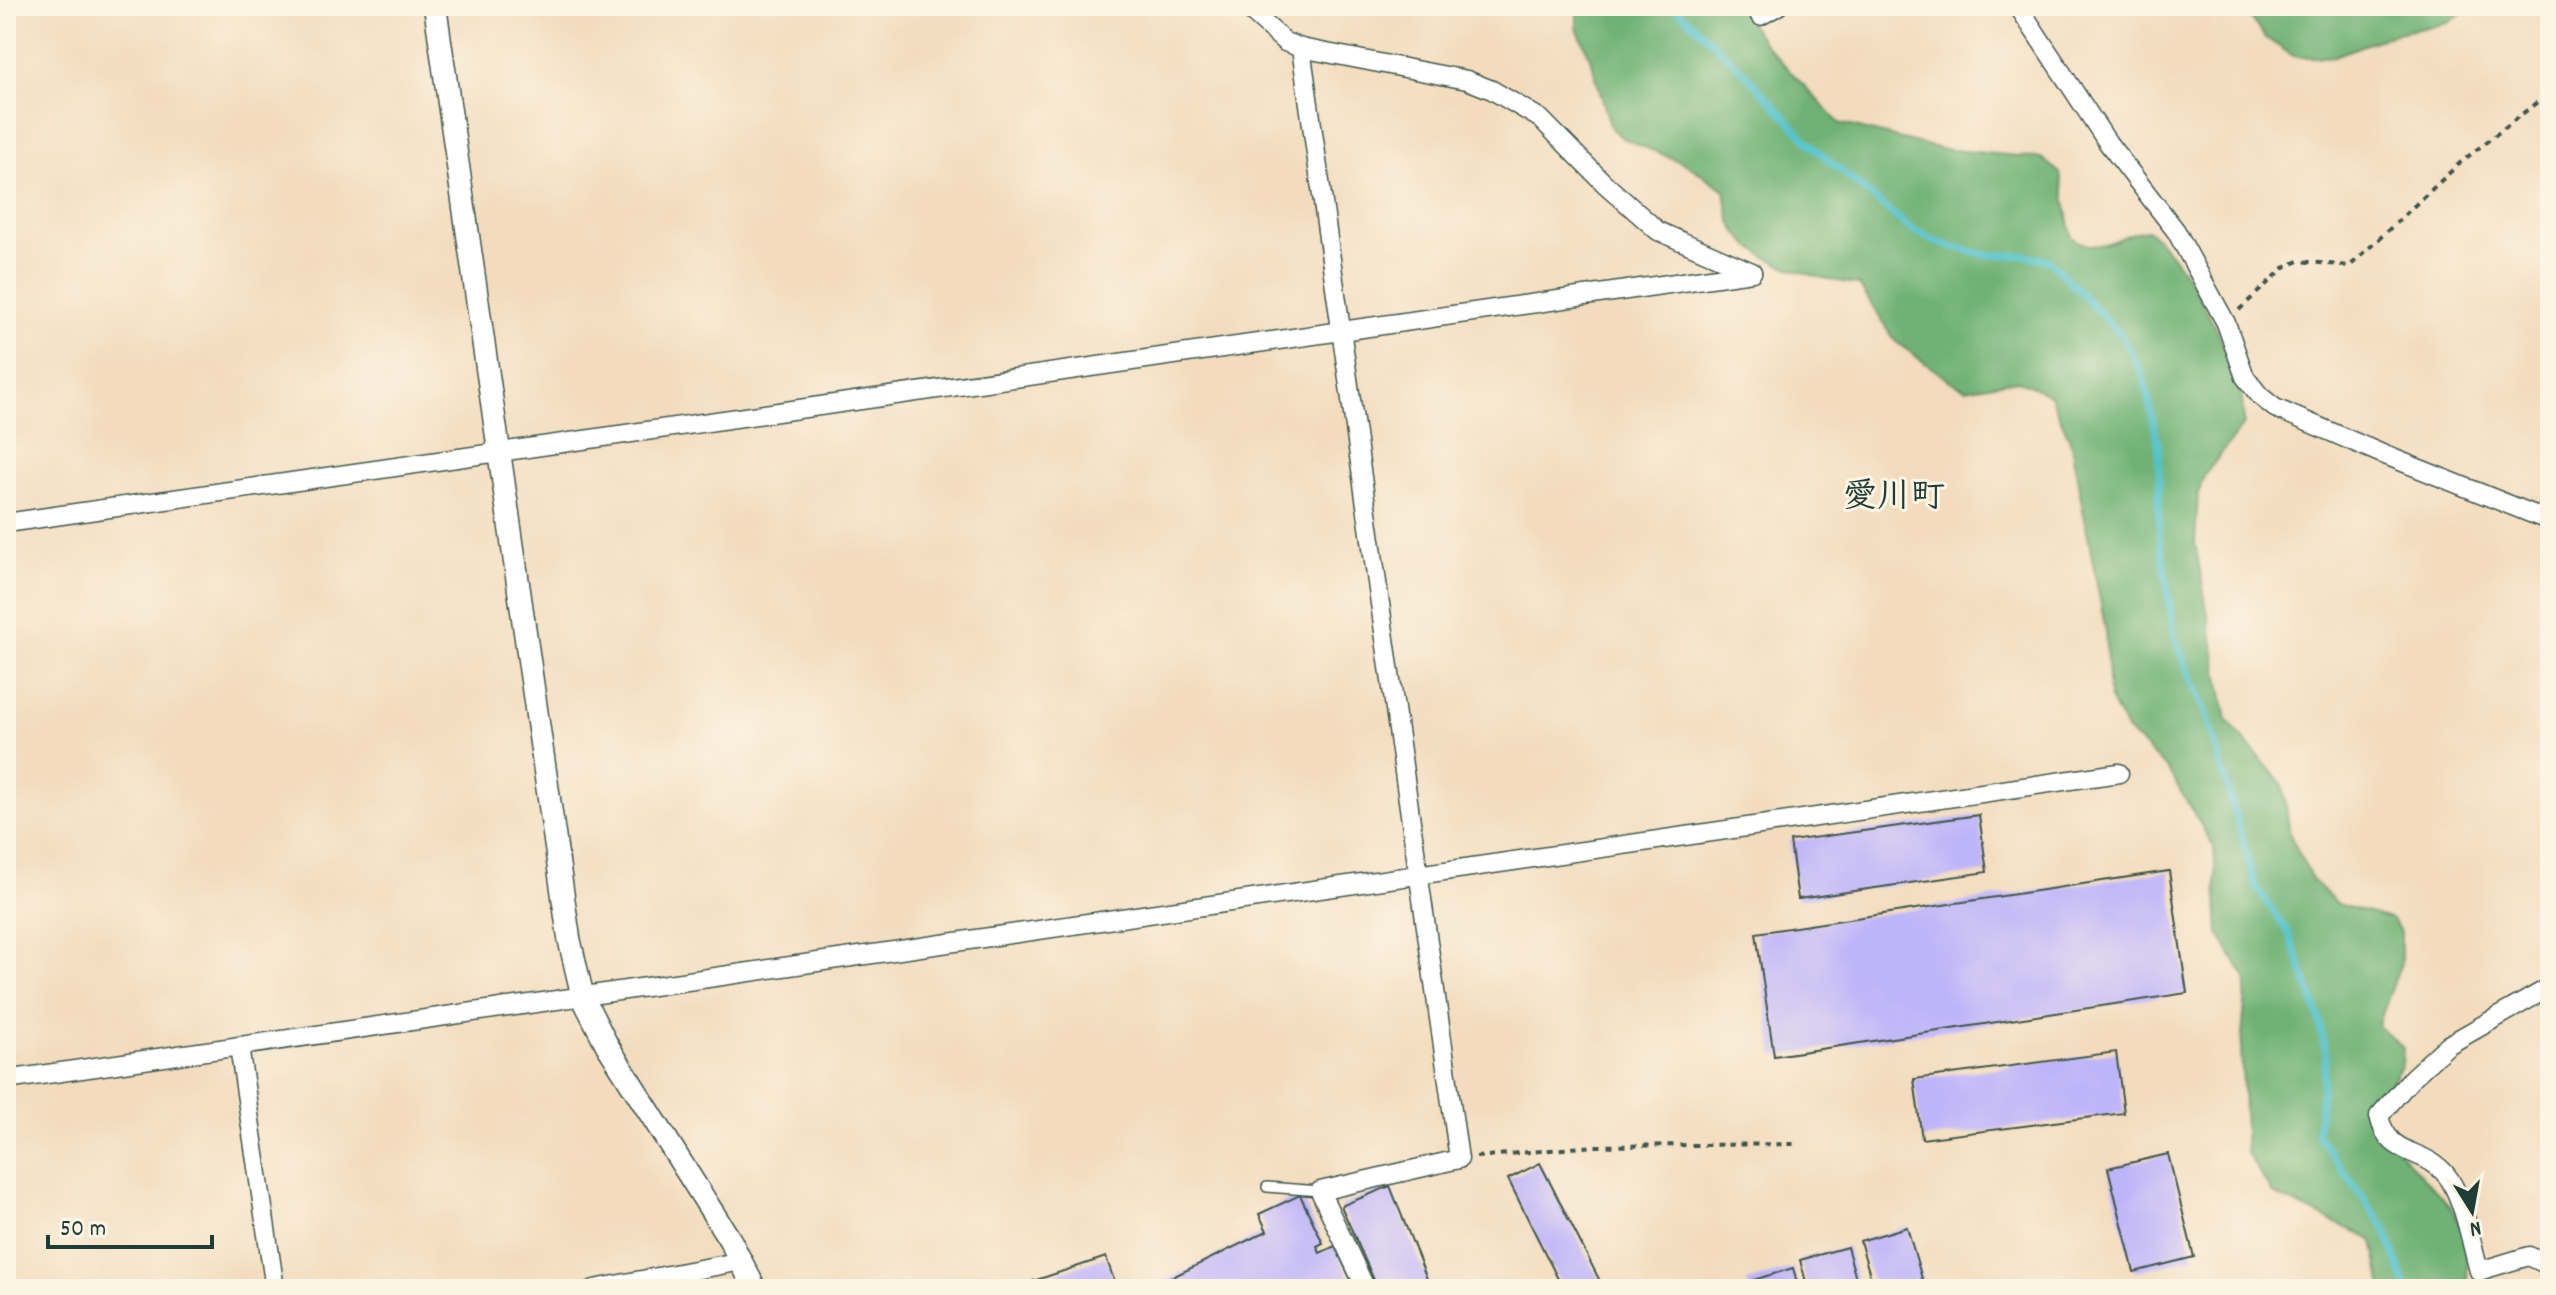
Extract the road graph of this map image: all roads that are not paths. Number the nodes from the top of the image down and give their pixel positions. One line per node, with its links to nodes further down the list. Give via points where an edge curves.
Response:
1 (435, 6): 8 (street)
2 (1245, 6): 6 (street, via 1285,42)
3 (1778, 6): 5 (street)
4 (2018, 6): 9 (street, via 2108,143 2176,231 2226,323 2245,377 2275,408)
5 (1760, 16)
6 (1301, 48): 7 (street); 7 (street, via 1467,80 1492,90 1541,119 1658,231 1752,272)
7 (1340, 331): 8 (street); 12 (street)
8 (498, 450): 10 (street); 14 (street, via 569,938)
9 (2550, 521)
10 (6, 523)
11 (2119, 773): 12 (street)
12 (1419, 876): 14 (street); 18 (street, via 1459,1159)
13 (2550, 987): 20 (street, via 2448,1045 2379,1116 2391,1144 2425,1156 2450,1180 2479,1271 2529,1256)
14 (583, 998): 15 (street); 19 (street)
15 (239, 1046): 16 (street); 21 (street)
16 (6, 1080)
17 (1267, 1187): 18 (lane)
18 (1320, 1191): 24 (street)
19 (742, 1261): 22 (street); 23 (street)
20 (2550, 1266)
21 (275, 1289)
22 (594, 1289)
23 (755, 1289)
24 (1366, 1289)

